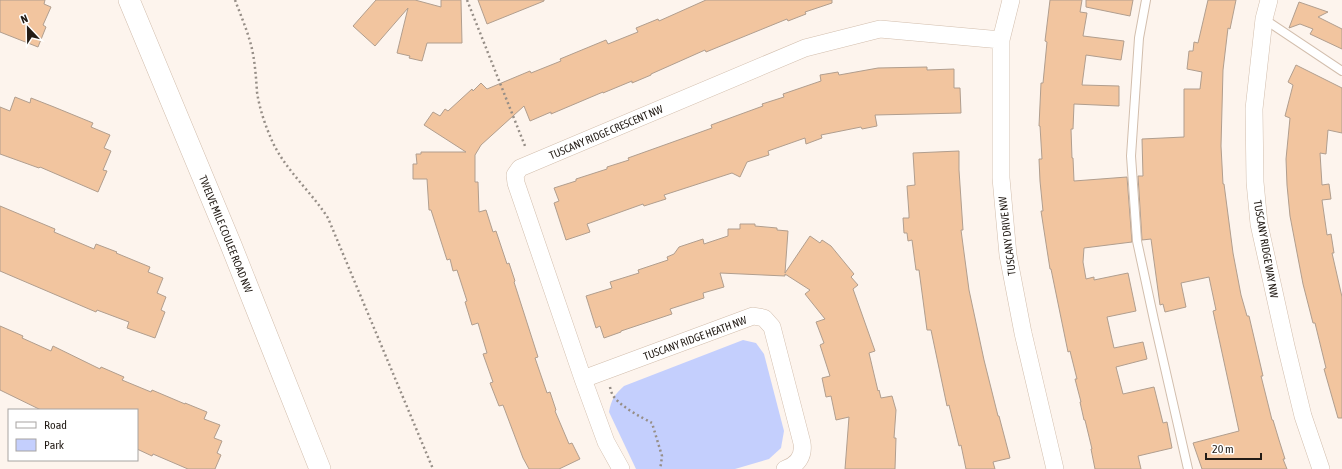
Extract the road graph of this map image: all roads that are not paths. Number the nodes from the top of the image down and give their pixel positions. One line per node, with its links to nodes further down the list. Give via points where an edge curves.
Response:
1 (130, 0): 9 (street, TWELVE MILE COULEE ROAD NW)
2 (1011, 0): 6 (street, TUSCANY DRIVE NW)
3 (1146, 0): 13 (lane, via 1139,38 1131,156 1137,241)
4 (1269, 0): 5 (street, TUSCANY RIDGE WAY NW)
5 (1264, 19): 7 (lane); 14 (street, TUSCANY RIDGE WAY NW, via 1254,109 1255,182 1259,224 1303,416)
6 (1001, 40): 8 (street, TUSCANY RIDGE CRESCENT NW, via 880,30 806,48 520,168 515,175 516,183); 12 (street, TUSCANY DRIVE NW, via 1001,178 1008,255)
7 (1342, 70)
8 (583, 379): 10 (street, TUSCANY RIDGE CRESCENT NW, via 606,442); 11 (street, TUSCANY RIDGE HEATH NW, via 753,316 764,318 772,327 804,452 800,460)
9 (320, 469)
10 (621, 469)
11 (785, 469)
12 (1054, 469)
13 (1188, 469)
14 (1321, 469)

